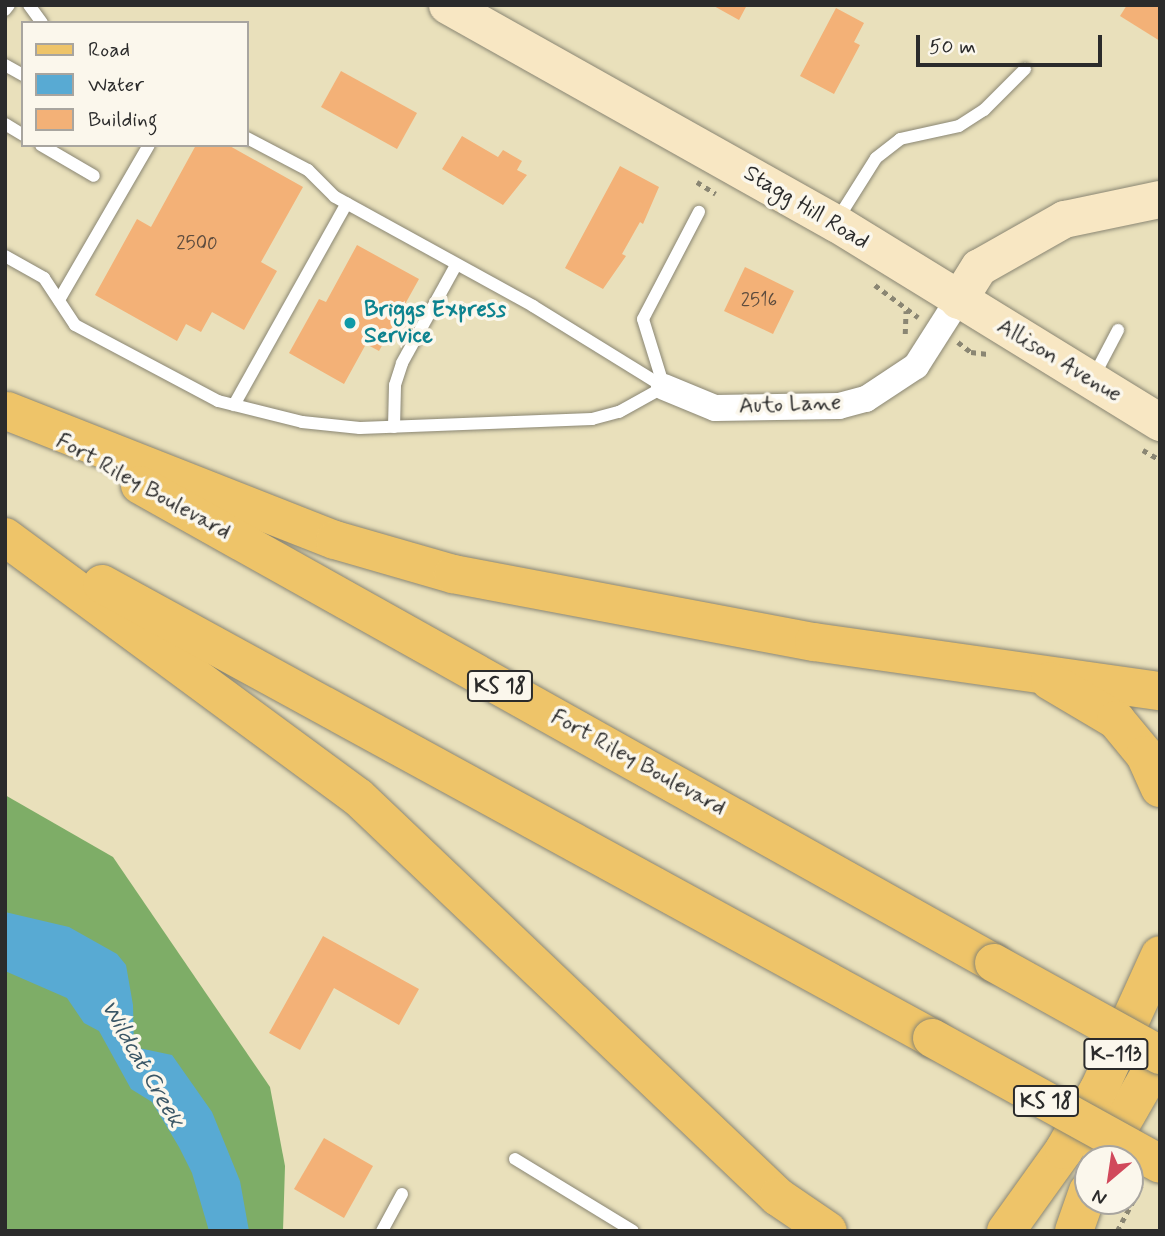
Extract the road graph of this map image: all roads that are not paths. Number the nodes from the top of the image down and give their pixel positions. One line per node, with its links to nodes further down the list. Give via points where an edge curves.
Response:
1 (9, 5): 4 (lane)
2 (29, 5): 5 (lane)
3 (447, 5): 18 (street, Stagg Hill Road)
4 (5, 10)
5 (41, 21)
6 (5, 65): 8 (lane)
7 (1025, 69): 18 (lane, via 984,110 959,126 900,139 876,158)
8 (21, 74)
9 (5, 124): 10 (lane)
10 (21, 134)
11 (248, 139): 16 (lane, via 308,170)
12 (44, 147): 14 (lane)
13 (148, 147): 21 (lane)
14 (94, 176)
15 (1160, 200): 22 (street, via 1064,219 979,267)
16 (347, 204): 20 (lane); 26 (lane)
17 (699, 212): 25 (lane, via 643,319)
18 (836, 223): 22 (street, Stagg Hill Road)
19 (5, 256): 21 (lane, via 44,278)
20 (456, 265): 25 (lane); 29 (lane, via 402,363 395,385)
21 (60, 300): 26 (lane, via 75,325 218,401)
22 (958, 300): 24 (street, Allison Avenue); 25 (street, Auto Lane, via 916,366 866,399 839,406 715,408)
23 (1118, 330): 24 (lane)
24 (1091, 381): 28 (street, Allison Avenue)
25 (664, 387): 29 (lane, via 619,412 592,419)
26 (234, 405): 29 (lane, via 302,422)
27 (6, 411): 32 (main road, via 335,540 453,574 814,642); 36 (main road, Fort Riley Boulevard / KS 18, bridge)
28 (1160, 422)
29 (394, 427)
30 (5, 531): 39 (main road, KS 18, bridge, via 932,1038)
31 (5, 537): 41 (main road, via 358,797)
32 (1034, 671): 33 (main road); 34 (main road, via 1116,720 1145,755)
33 (1160, 691)
34 (1160, 788)
35 (1160, 955): 46 (main road, K-113, via 1099,1089 1064,1150)
36 (1160, 1056): 37 (main road, K-113)
37 (1109, 1145)
38 (515, 1159): 43 (lane)
39 (1154, 1169)
40 (402, 1194): 42 (lane)
41 (778, 1197): 44 (main road); 45 (main road)
42 (382, 1231)
43 (633, 1231)
44 (795, 1231)
45 (828, 1231)
46 (1006, 1231)

